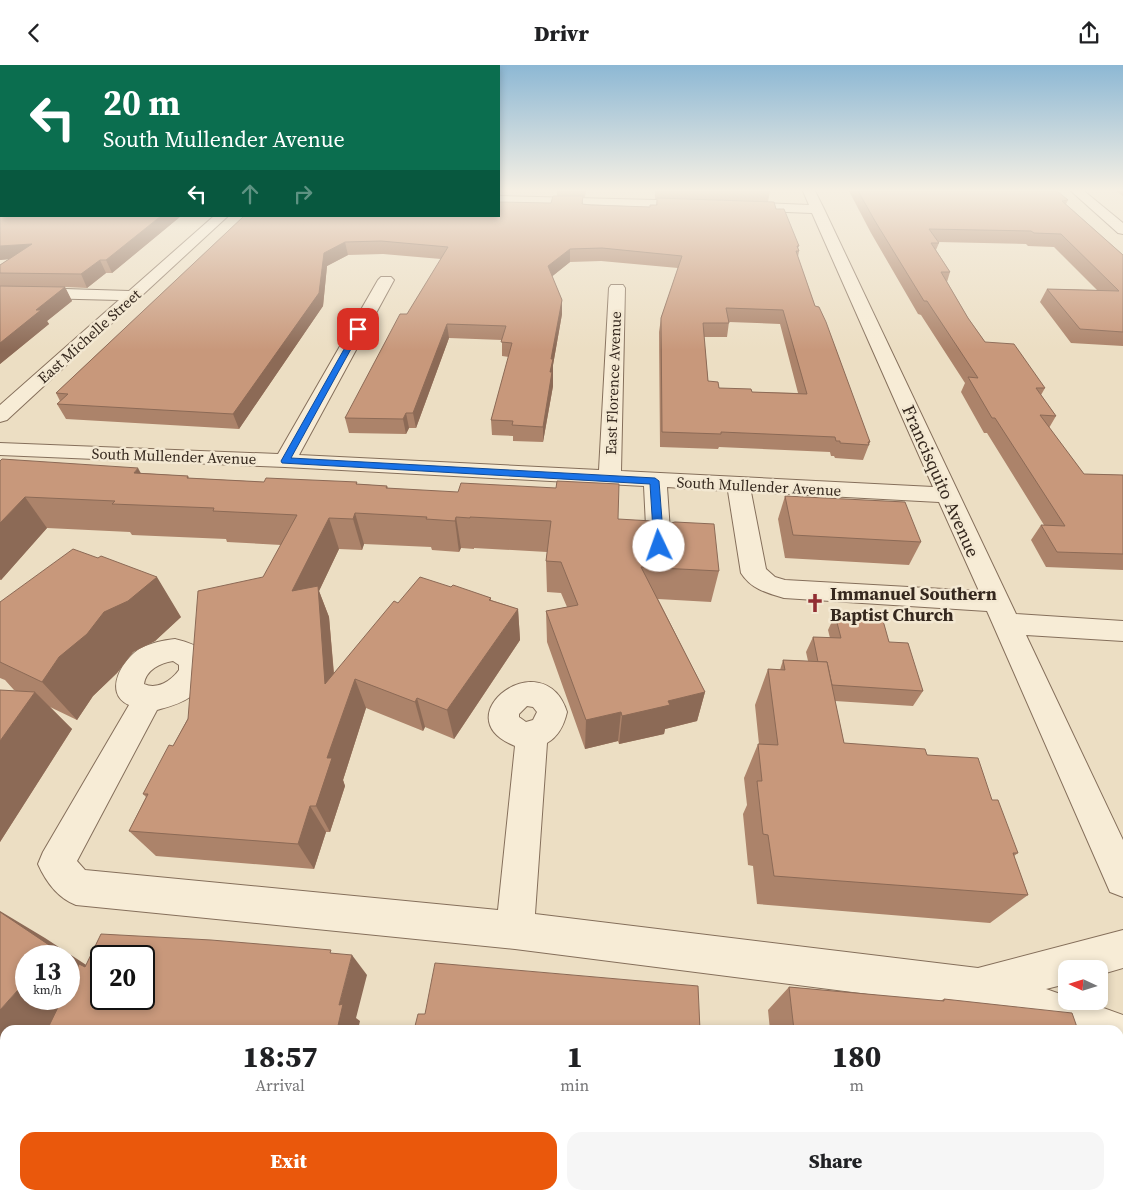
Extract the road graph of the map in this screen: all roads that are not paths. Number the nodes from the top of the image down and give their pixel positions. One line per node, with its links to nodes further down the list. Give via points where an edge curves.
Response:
1 (191, 244): 6 (street, East Michelle Street)
2 (834, 244): 13 (street, Francisquito Avenue)
3 (386, 280): 9 (street)
4 (616, 288): 10 (street, East Florence Avenue)
5 (0, 292): 6 (street)
6 (134, 296): 7 (street, East Michelle Street)
7 (0, 416)
8 (0, 449): 9 (street, South Mullender Avenue)
9 (285, 461): 10 (street, South Mullender Avenue)
10 (610, 479): 11 (street, South Mullender Avenue)
11 (655, 481): 12 (street, South Mullender Avenue); 14 (street)
12 (738, 485): 13 (street, South Mullender Avenue); 15 (street, via 754,573 766,583 784,589)
13 (948, 495): 15 (street, Francisquito Avenue)
14 (659, 546)
15 (1002, 613): 16 (street); 19 (street, Francisquito Avenue)
16 (1123, 631)
17 (148, 699): 20 (street, via 56,864 76,887)
18 (532, 735): 20 (street)
19 (1123, 879)
20 (515, 930): 22 (street)
21 (1123, 949): 22 (street)
22 (978, 988): 23 (street)
23 (1094, 1025)

